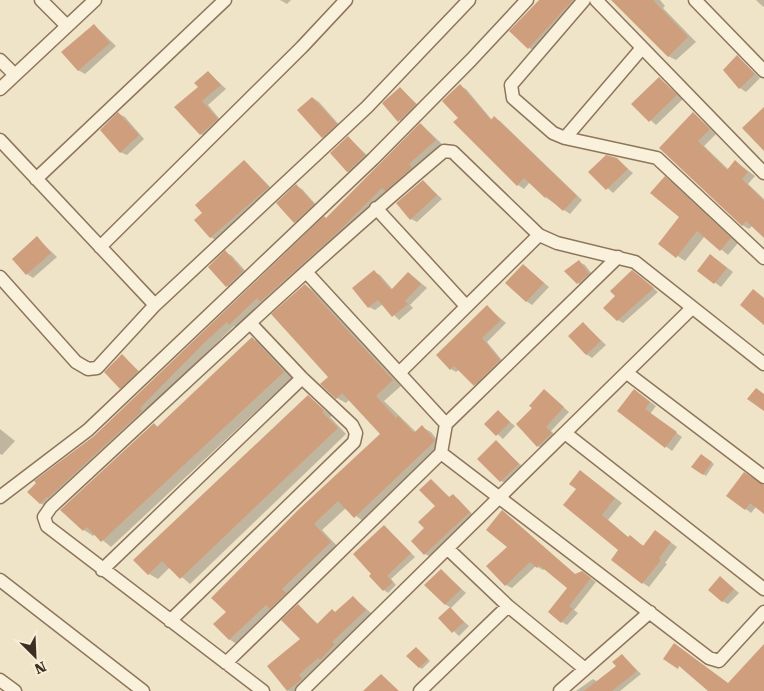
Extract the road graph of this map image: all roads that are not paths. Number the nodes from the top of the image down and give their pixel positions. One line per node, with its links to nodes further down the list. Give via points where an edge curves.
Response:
1 (41, 0): 10 (street)
2 (94, 0): 10 (street)
3 (225, 0): 19 (street)
4 (346, 0): 22 (street)
5 (526, 0): 39 (street, via 374,159 88,430)
6 (584, 0): 16 (street, via 511,85 513,98 553,133)
7 (596, 0): 11 (street)
8 (695, 0): 13 (street)
9 (467, 1): 27 (street, via 367,107)
10 (66, 26): 14 (street)
11 (642, 48): 16 (street); 18 (street)
12 (0, 60): 14 (street)
13 (764, 71)
14 (15, 75): 15 (street)
15 (0, 89)
16 (565, 138): 24 (street, via 658,158)
17 (0, 140): 19 (street)
18 (764, 173)
19 (36, 178): 22 (street)
20 (376, 208): 21 (street, via 444,150 453,152); 25 (street); 28 (street)
21 (539, 235): 23 (street, via 557,243); 28 (street)
22 (100, 247): 27 (street)
23 (618, 257): 29 (street, via 635,262); 35 (street)
24 (764, 258)
25 (307, 273): 30 (street); 33 (street)
26 (0, 277): 27 (street, via 76,362 88,369 97,368)
27 (155, 305)
28 (466, 306): 33 (street)
29 (692, 308): 31 (street); 32 (street)
30 (250, 323): 34 (street); 42 (street, via 44,517 47,526)
31 (764, 364)
32 (627, 372): 36 (street); 38 (street)
33 (399, 373): 35 (street)
34 (302, 378): 42 (street); 48 (street, via 352,425 356,433 354,442)
35 (446, 424): 37 (street)
36 (565, 433): 40 (street); 44 (street)
37 (441, 453): 40 (street); 49 (street)
38 (764, 477)
39 (0, 497)
40 (501, 498): 41 (street); 46 (street)
41 (448, 549): 45 (street); 55 (street)
42 (102, 570): 48 (street)
43 (0, 580): 53 (street)
44 (764, 589)
45 (508, 606): 50 (street); 56 (street)
46 (650, 612): 47 (street, via 709,658 719,661); 50 (street)
47 (764, 612)
48 (170, 621): 49 (street)
49 (226, 663): 54 (street)
50 (585, 668): 57 (street)
51 (0, 680): 52 (street)
52 (15, 691)
53 (144, 691)
54 (263, 691)
55 (302, 691)
56 (420, 691)
57 (560, 691)

